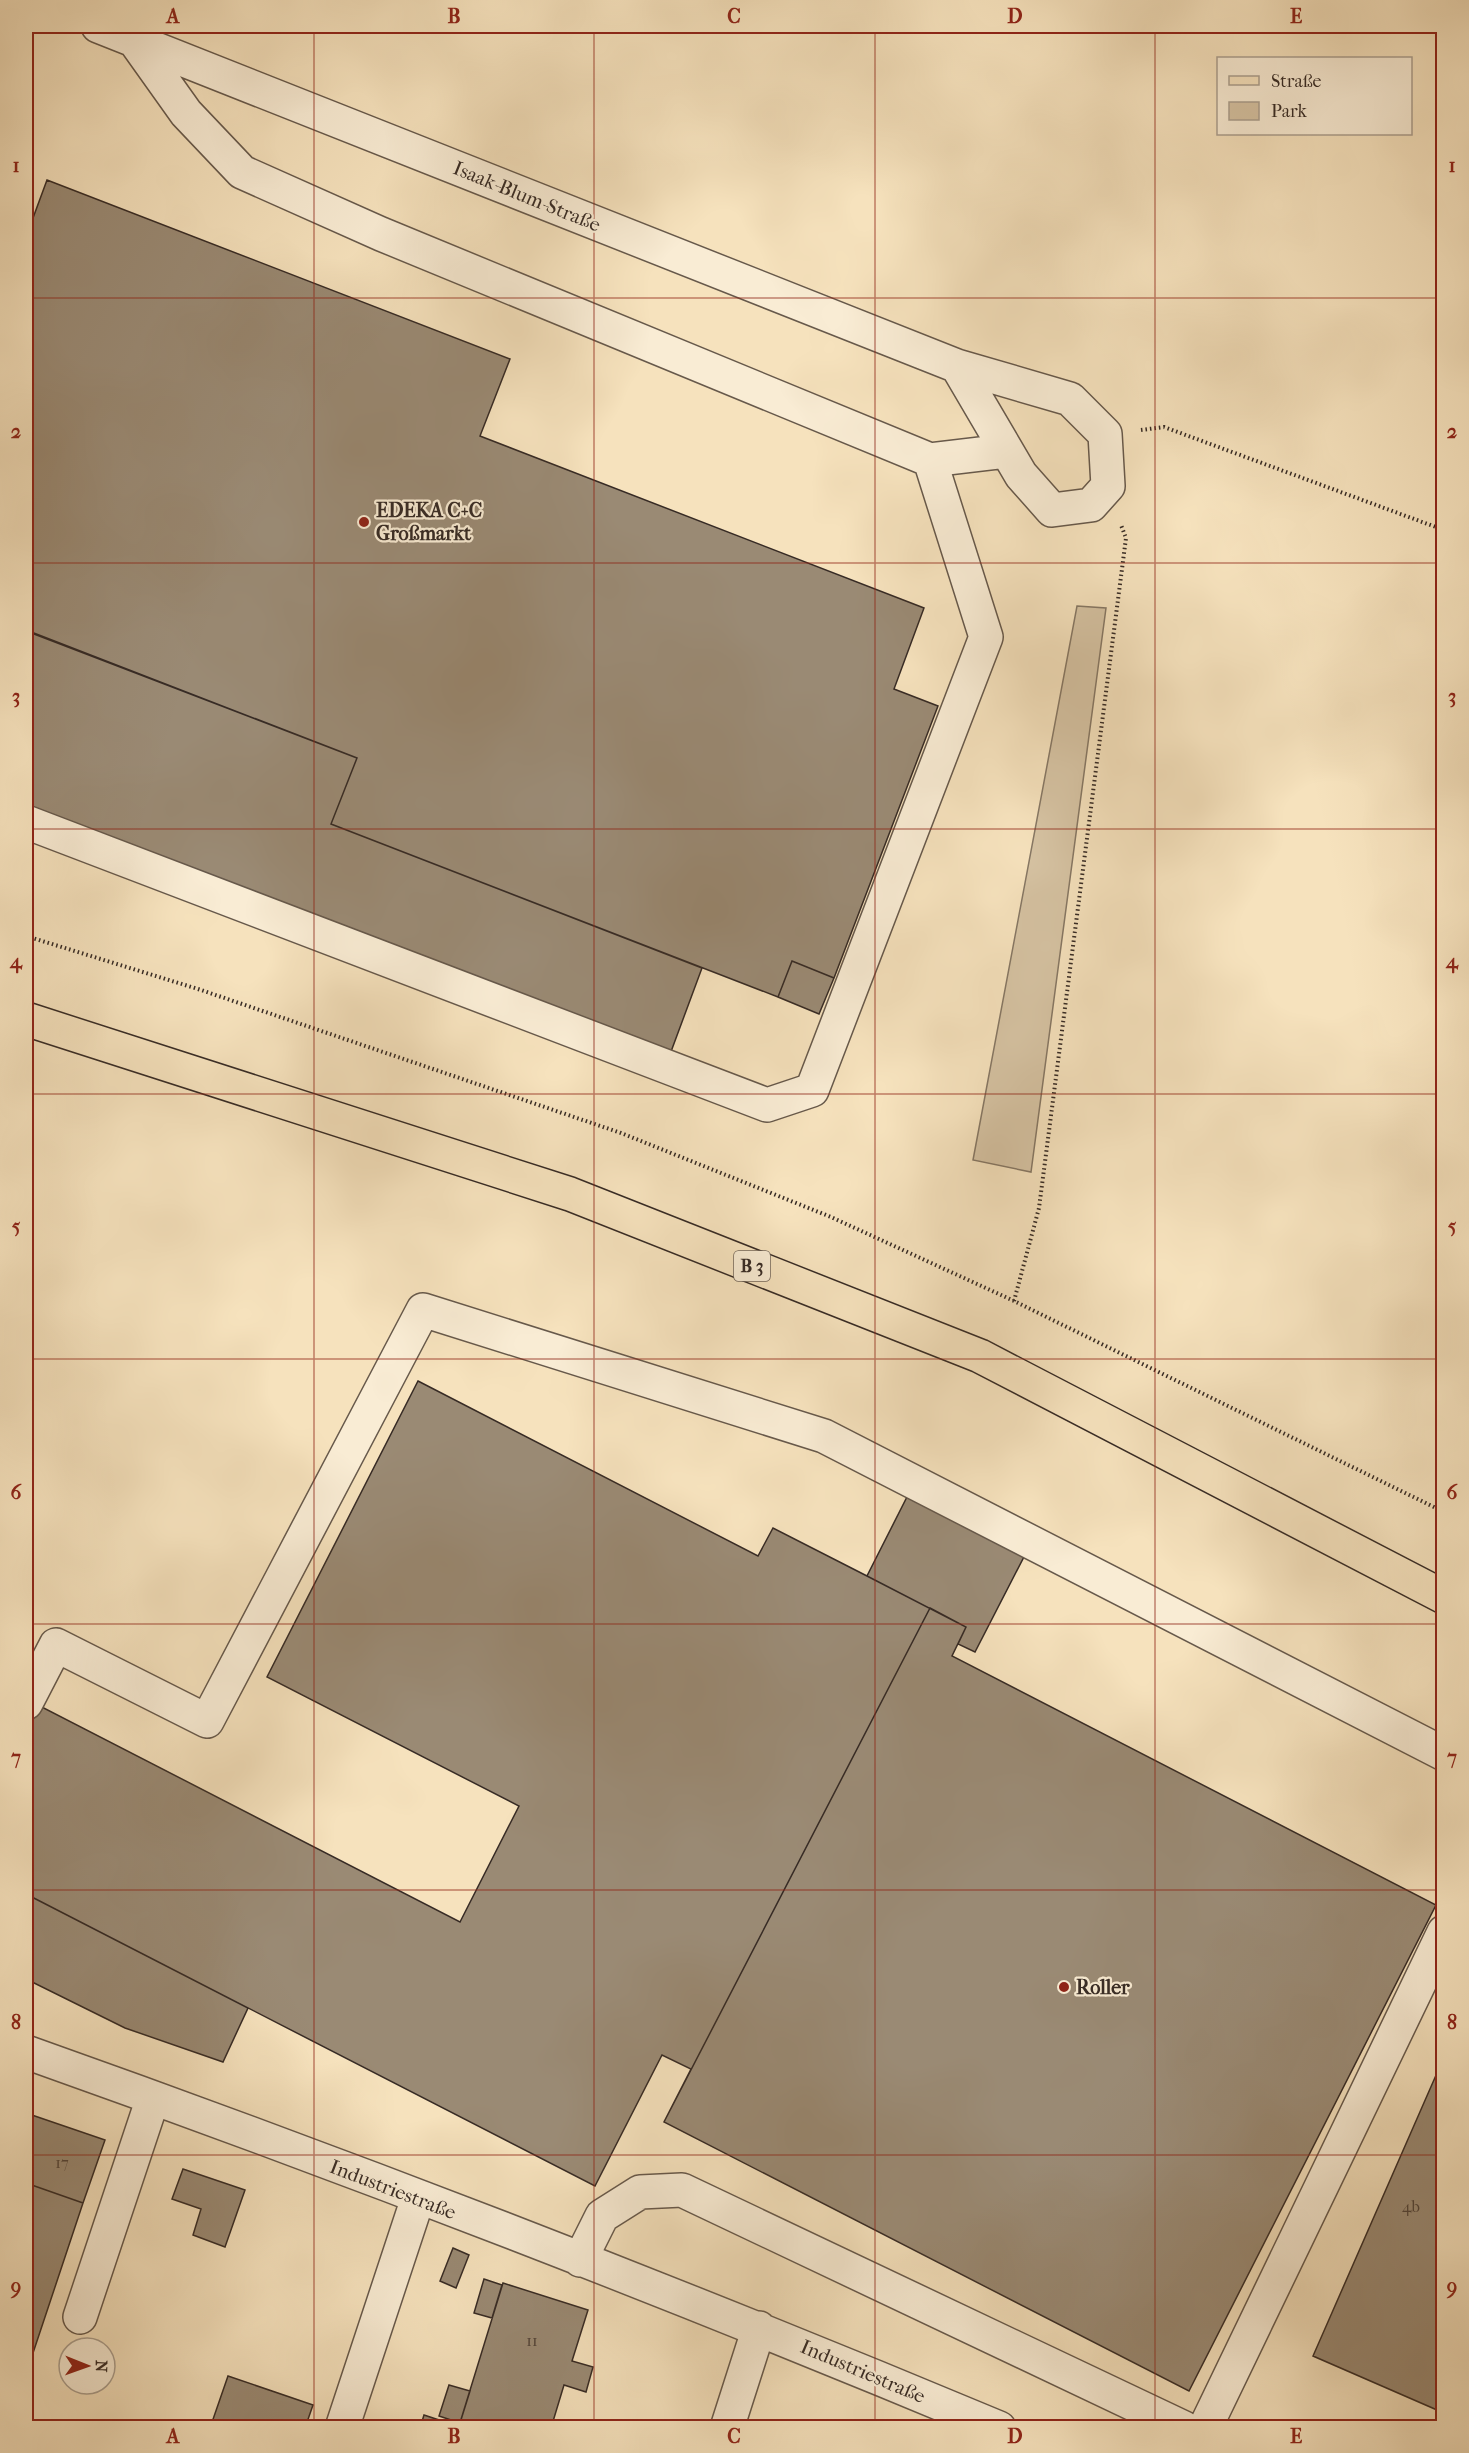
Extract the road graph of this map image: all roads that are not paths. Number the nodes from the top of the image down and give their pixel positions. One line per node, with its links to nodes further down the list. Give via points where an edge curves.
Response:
1 (98, 26): 2 (street, Isaak-Blum-Straße)
2 (134, 40): 3 (street, Isaak-Blum-Straße); 5 (street, via 186,113 242,172 381,234)
3 (957, 366): 4 (street); 4 (street, Isaak-Blum-Straße, via 1070,399 1105,434 1108,486 1091,505 1052,510)
4 (1006, 451): 5 (street)
5 (930, 460): 6 (street, via 986,637 812,1090 766,1105)
6 (26, 822)
7 (26, 1019): 8 (main road, B 3, via 570,1194 980,1356)
8 (1443, 1597)
9 (26, 1703): 10 (street, via 56,1646 207,1721 423,1310 824,1436)
10 (1443, 1754)
11 (1443, 1932): 22 (street)
12 (26, 2052): 13 (street, Industriestraße)
13 (153, 2097): 14 (street, Industriestraße); 16 (street)
14 (418, 2198): 15 (street, Industriestraße); 18 (street)
15 (580, 2259): 17 (street, Industriestraße); 21 (street, via 602,2216 640,2192 682,2190)
16 (80, 2317)
17 (759, 2328): 19 (street); 20 (street, Industriestraße)
18 (342, 2427)
19 (727, 2427)
20 (999, 2427)
21 (1184, 2427)
22 (1205, 2427)

